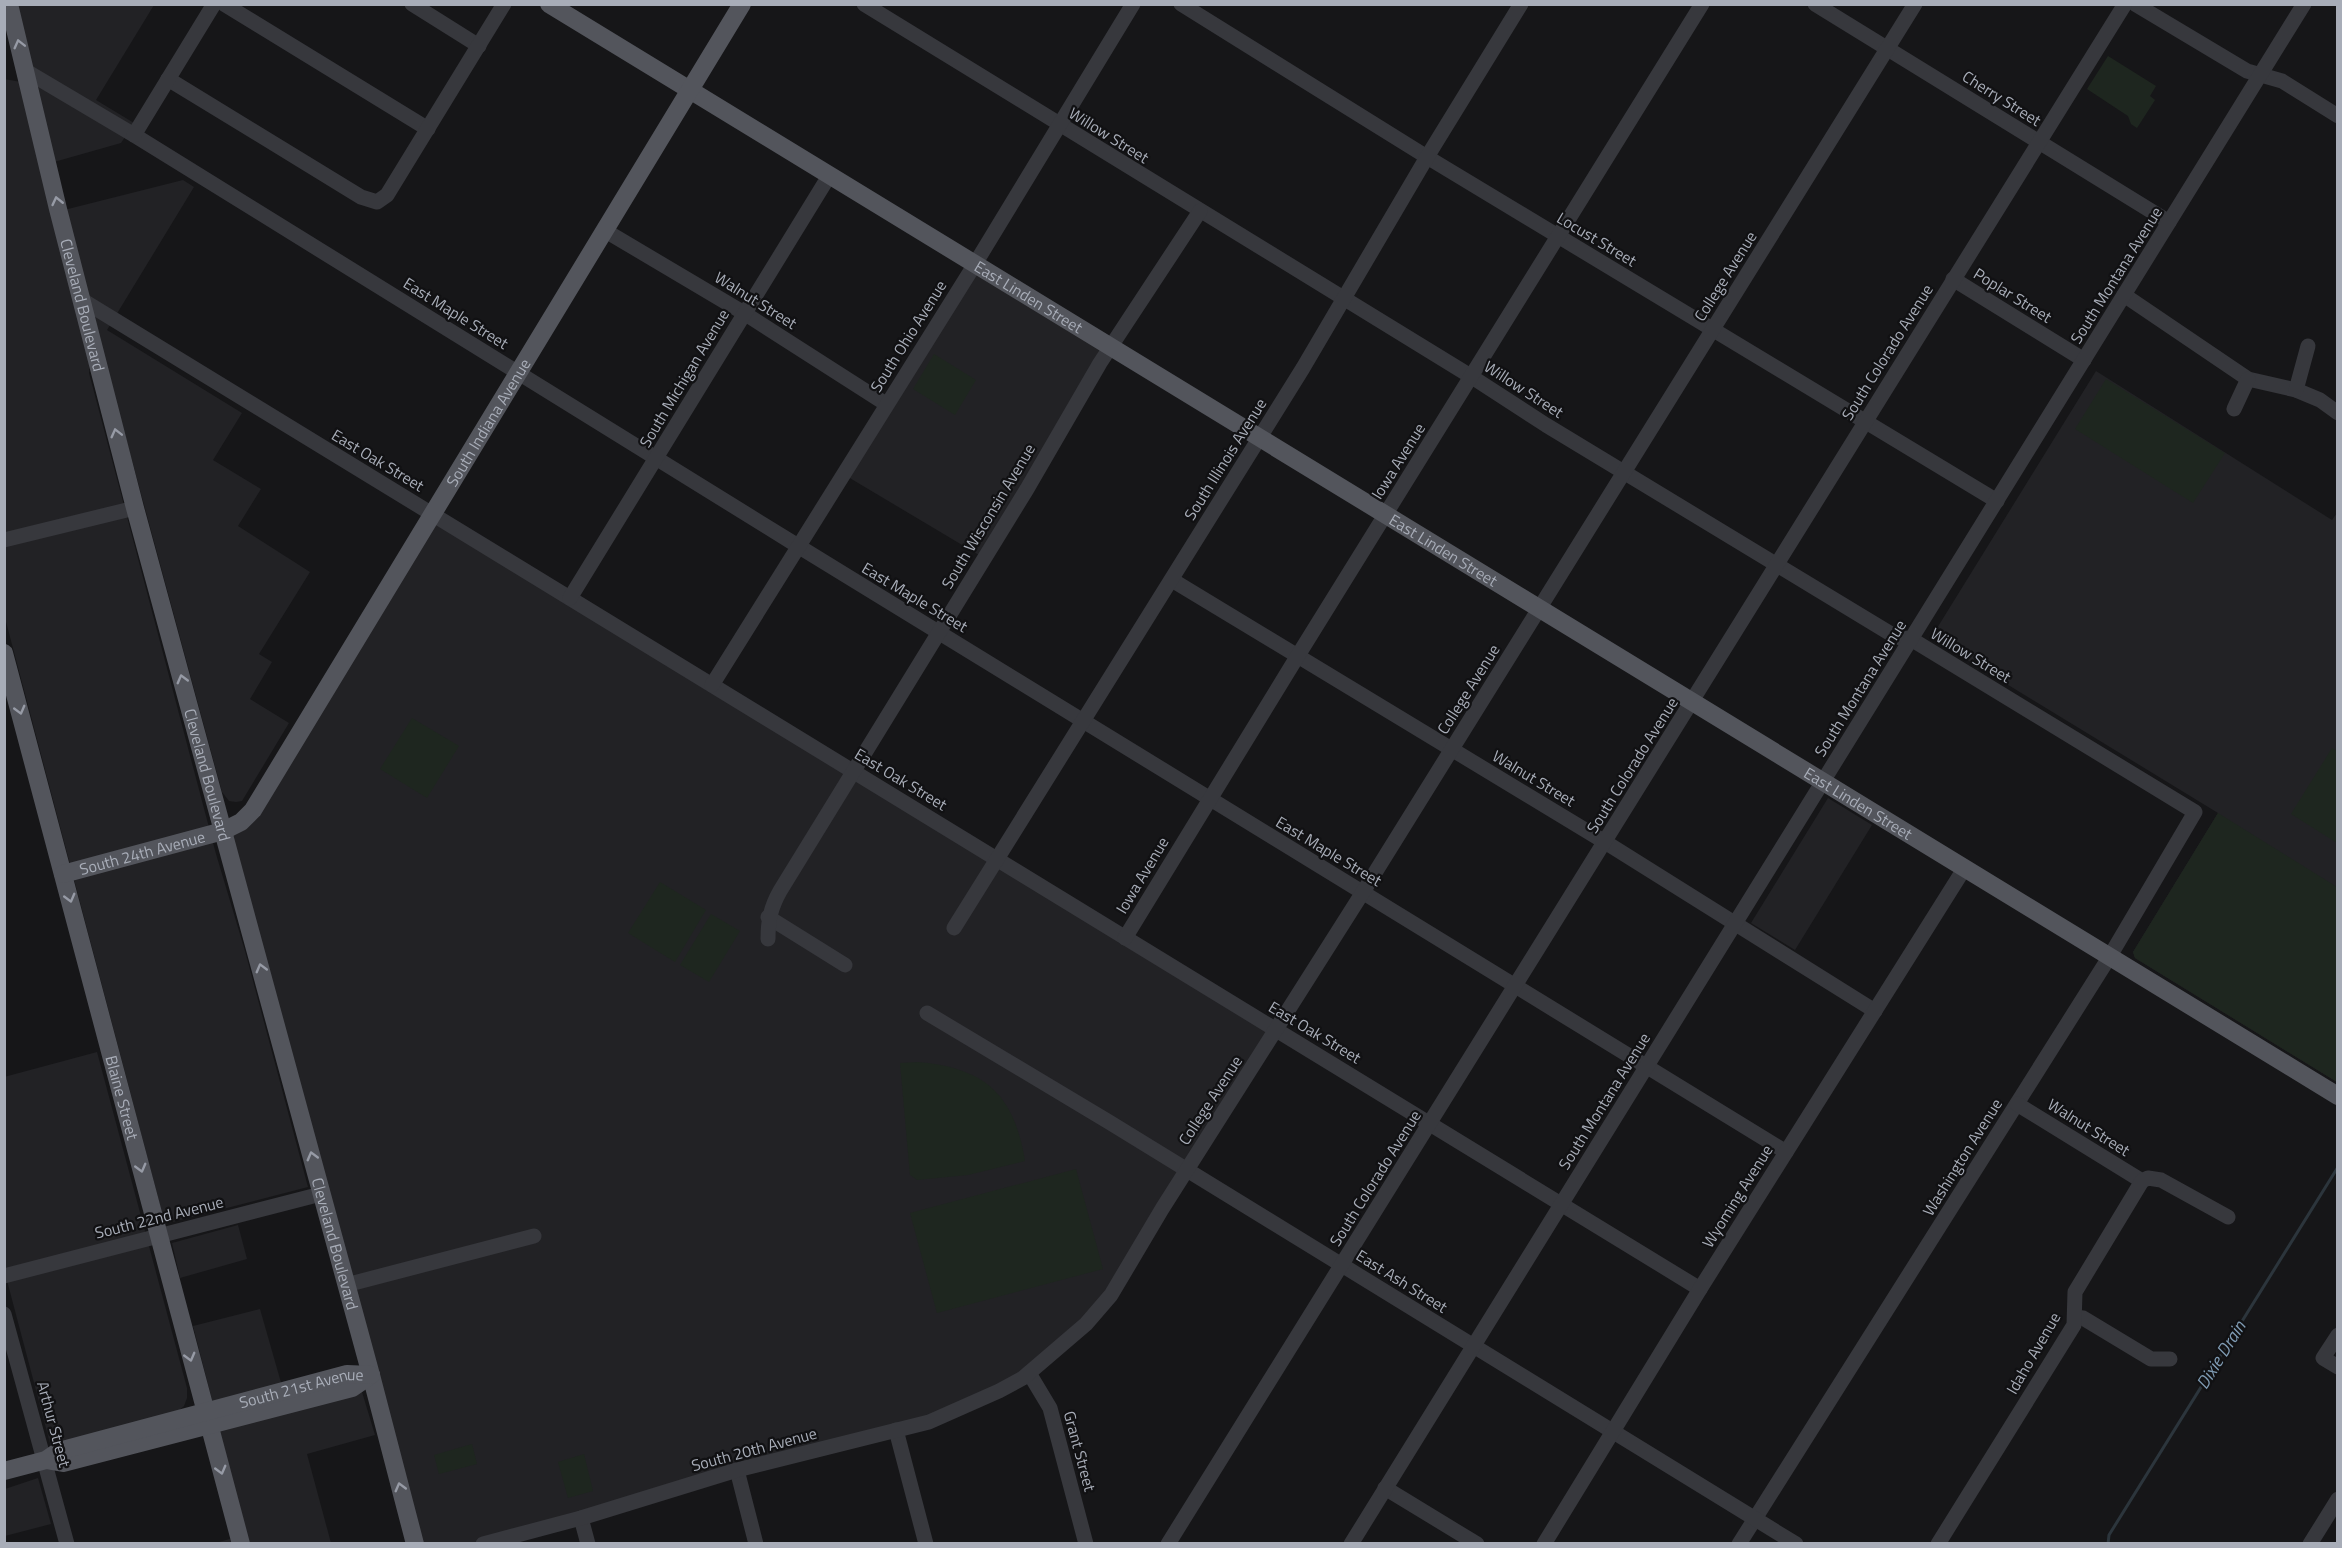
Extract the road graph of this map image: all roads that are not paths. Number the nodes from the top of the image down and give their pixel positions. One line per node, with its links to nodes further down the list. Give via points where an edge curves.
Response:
1 (214, 4): 22 (street)
2 (224, 4): 26 (street)
3 (412, 4): 18 (street)
4 (504, 4): 18 (street)
5 (549, 4): 23 (main road, East Linden Street)
6 (742, 4): 23 (main road, South Indiana Avenue)
7 (864, 4): 25 (street, Willow Street)
8 (1133, 4): 25 (street, South Ohio Avenue)
9 (1181, 4): 29 (street, Locust Street)
10 (1521, 4): 29 (street, South Illinois Avenue)
11 (1702, 4): 34 (street, Iowa Avenue)
12 (1815, 4): 19 (street, Cherry Street)
13 (1915, 4): 19 (street, College Avenue)
14 (2125, 4): 28 (street, South Colorado Avenue)
15 (2135, 4): 21 (street, via 2247,71)
16 (2304, 4): 21 (street, South Montana Avenue)
17 (9, 11): 20 (main road, Cleveland Boulevard, one-way to 17)
18 (479, 46): 26 (street)
19 (1888, 49): 28 (street, Cherry Street); 41 (street, College Avenue)
20 (26, 71): 27 (street, East Maple Street); 39 (main road, Cleveland Boulevard, one-way to 20)
21 (2261, 75): 24 (street, via 2282,81); 32 (street, South Montana Avenue)
22 (168, 80): 26 (street, via 372,202 387,195); 27 (street)
23 (690, 91): 30 (main road, East Linden Street); 33 (main road, South Indiana Avenue)
24 (2337, 116)
25 (1059, 125): 31 (street, Willow Street); 35 (street, South Ohio Avenue)
26 (428, 129)
27 (134, 135): 45 (street, East Maple Street)
28 (2038, 142): 32 (street, Cherry Street); 36 (street, South Colorado Avenue)
29 (1427, 157): 34 (street, Locust Street); 38 (street, South Illinois Avenue)
30 (829, 176): 35 (main road, East Linden Street); 40 (street, South Michigan Avenue)
31 (1200, 211): 38 (street, Willow Street); 43 (street, South Wisconsin Avenue)
32 (2169, 222): 37 (street, South Montana Avenue)
33 (604, 230): 40 (street, Walnut Street); 45 (main road, South Indiana Avenue)
34 (1558, 237): 41 (street, Locust Street); 46 (street, Iowa Avenue)
35 (975, 264): 43 (main road, East Linden Street); 49 (street, South Ohio Avenue)
36 (1953, 279): 44 (street, Poplar Street); 52 (street, South Colorado Avenue)
37 (2124, 295): 44 (street, South Montana Avenue); 47 (street)
38 (1344, 299): 46 (street, Willow Street); 53 (street, South Illinois Avenue)
39 (82, 300): 57 (main road, Cleveland Boulevard, one-way to 39); 58 (street, East Oak Street)
40 (744, 313): 49 (street, Walnut Street); 54 (street, South Michigan Avenue)
41 (1713, 330): 52 (street, Locust Street); 55 (street, College Avenue)
42 (2307, 346): 48 (street)
43 (1111, 347): 53 (main road, East Linden Street); 66 (street, South Wisconsin Avenue)
44 (2084, 360): 56 (street, South Montana Avenue)
45 (518, 373): 54 (street, East Maple Street); 58 (main road, South Indiana Avenue)
46 (1472, 377): 55 (street, Willow Street); 59 (street, Iowa Avenue)
47 (2248, 379): 48 (street); 50 (street)
48 (2296, 390): 51 (street, via 2320,400)
49 (886, 404): 61 (street, South Ohio Avenue)
50 (2234, 408)
51 (2337, 413)
52 (1865, 422): 56 (street, Locust Street); 62 (street, South Colorado Avenue)
53 (1259, 438): 59 (main road, East Linden Street); 63 (street, South Illinois Avenue)
54 (657, 459): 61 (street, East Maple Street); 64 (street, South Michigan Avenue)
55 (1625, 471): 62 (street, Willow Street); 65 (street, College Avenue)
56 (1997, 501): 67 (street, South Montana Avenue)
57 (135, 508): 60 (street); 78 (main road, Cleveland Boulevard, one-way to 57)
58 (434, 515): 64 (street, East Oak Street); 78 (main road, South Indiana Avenue, via 253,810)
59 (1385, 515): 65 (main road, East Linden Street); 69 (street, Iowa Avenue)
60 (4, 540)
61 (798, 546): 66 (street, East Maple Street); 70 (street, South Ohio Avenue)
62 (1777, 564): 67 (street, Willow Street, via 1896,637); 71 (street, South Colorado Avenue)
63 (1172, 580): 69 (street, Walnut Street); 72 (street, South Illinois Avenue)
64 (570, 598): 70 (street, East Oak Street)
65 (1539, 609): 71 (main road, East Linden Street); 73 (street, College Avenue)
66 (938, 632): 72 (street, East Maple Street); 74 (street, South Wisconsin Avenue)
67 (1911, 639): 75 (street, South Montana Avenue); 76 (street, Willow Street)
68 (4, 653): 82 (main road, Blaine Street, one-way to 82)
69 (1297, 657): 73 (street, Walnut Street); 77 (street, Iowa Avenue)
70 (712, 685): 74 (street, East Oak Street)
71 (1692, 702): 75 (main road, East Linden Street); 79 (street, South Colorado Avenue)
72 (1084, 721): 77 (street, East Maple Street); 80 (street, South Illinois Avenue)
73 (1451, 750): 79 (street, Walnut Street); 83 (street, College Avenue)
74 (853, 771): 80 (street, East Oak Street); 84 (street, South Wisconsin Avenue, via 772,904)
75 (1823, 782): 81 (main road, East Linden Street); 85 (street, South Montana Avenue)
76 (2168, 796): 89 (street, Washington Avenue, via 2195,812)
77 (1209, 798): 83 (street, East Maple Street); 87 (street, Iowa Avenue)
78 (223, 831): 82 (main road, South 24th Avenue); 102 (main road, Cleveland Boulevard, one-way to 78)
79 (1605, 842): 85 (street, Walnut Street); 91 (street, South Colorado Avenue)
80 (997, 859): 86 (street, South Illinois Avenue); 87 (street, East Oak Street)
81 (1964, 869): 89 (main road, East Linden Street); 92 (street, Wyoming Avenue)
82 (63, 874): 105 (main road, Blaine Street, one-way to 105)
83 (1363, 892): 91 (street, East Maple Street); 94 (street, College Avenue)
84 (768, 917): 88 (street); 90 (street)
85 (1736, 923): 92 (street, Walnut Street); 95 (street, South Montana Avenue)
86 (954, 928)
87 (1125, 938): 94 (street, East Oak Street)
88 (768, 939)
89 (2110, 956): 96 (main road, East Linden Street); 97 (street, Washington Avenue)
90 (845, 965)
91 (1515, 986): 95 (street, East Maple Street); 98 (street, South Colorado Avenue)
92 (1875, 1011): 99 (street, Wyoming Avenue)
93 (927, 1014): 100 (street, East Ash Street)
94 (1276, 1030): 98 (street, East Oak Street); 100 (street, College Avenue)
95 (1647, 1066): 99 (street, East Maple Street); 103 (street, South Montana Avenue)
96 (2337, 1096)
97 (2017, 1104): 101 (street, Walnut Street); 128 (street, Washington Avenue)
98 (1429, 1123): 103 (street, East Oak Street); 107 (street, South Colorado Avenue)
99 (1786, 1152): 110 (street, Wyoming Avenue)
100 (1187, 1170): 107 (street, East Ash Street); 117 (street, College Avenue, via 1111,1295 1086,1324)
101 (2145, 1180): 104 (street, Walnut Street, via 2161,1180); 112 (street, Idaho Avenue, via 2075,1293)
102 (321, 1194): 105 (street, South 22nd Avenue); 109 (main road, Cleveland Boulevard)
103 (1561, 1204): 110 (street, East Oak Street); 114 (street, South Montana Avenue)
104 (2228, 1217)
105 (159, 1236): 108 (street, South 22nd Avenue); 119 (main road, Blaine Street, one-way to 119)
106 (534, 1236): 109 (street)
107 (1342, 1265): 114 (street, East Ash Street); 137 (street, South Colorado Avenue)
108 (4, 1276)
109 (346, 1285): 118 (main road, Cleveland Boulevard)
110 (1700, 1289): 121 (street, Wyoming Avenue)
111 (4, 1314): 122 (street, Arthur Street)
112 (2075, 1317): 115 (street, via 2151,1359); 143 (street, Idaho Avenue, via 2074,1325)
113 (2337, 1335): 116 (street, via 2323,1358)
114 (1473, 1346): 121 (street, East Ash Street); 125 (street, South Montana Avenue)
115 (2170, 1359)
116 (2337, 1367)
117 (1029, 1373): 120 (street, South 20th Avenue, via 929,1422); 136 (street, Grant Street, via 1050,1408)
118 (371, 1375): 119 (main road, South 21st Avenue, via 347,1374); 131 (main road, Cleveland Boulevard, one-way to 118)
119 (208, 1420): 122 (main road, South 21st Avenue, via 60,1451); 130 (main road, Blaine Street, one-way to 130)
120 (896, 1430): 123 (street, South 20th Avenue); 135 (street)
121 (1614, 1432): 128 (street, East Ash Street); 140 (street, Wyoming Avenue)
122 (46, 1460): 124 (main road, South 21st Avenue); 129 (street, Arthur Street)
123 (737, 1470): 127 (street, South 20th Avenue); 134 (street)
124 (4, 1471)
125 (1385, 1488): 138 (street, South Montana Avenue); 139 (street)
126 (2337, 1499): 144 (street)
127 (581, 1518): 132 (street, South 20th Avenue); 133 (street)
128 (1755, 1518): 141 (street, Washington Avenue); 142 (street, East Ash Street)
129 (67, 1544)
130 (241, 1544)
131 (415, 1544)
132 (483, 1544)
133 (588, 1544)
134 (756, 1544)
135 (926, 1544)
136 (1086, 1544)
137 (1168, 1544)
138 (1351, 1544)
139 (1477, 1544)
140 (1544, 1544)
141 (1739, 1544)
142 (1796, 1544)
143 (1938, 1544)
144 (2310, 1544)

